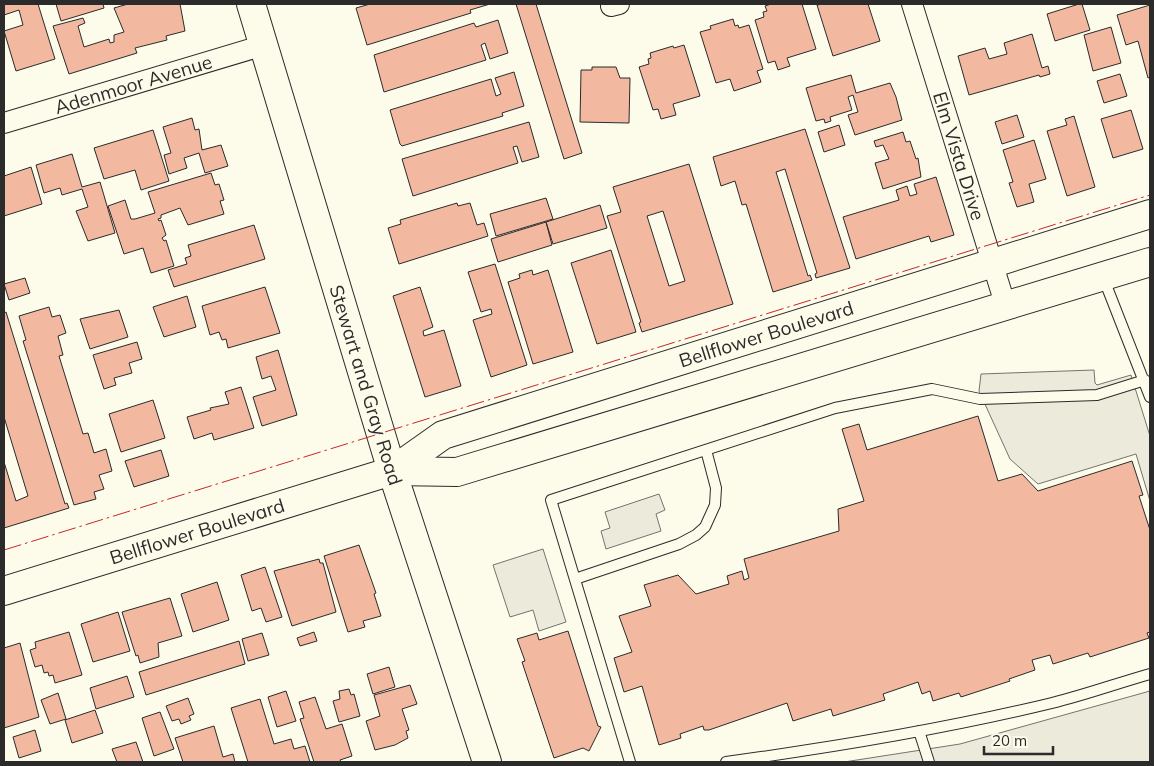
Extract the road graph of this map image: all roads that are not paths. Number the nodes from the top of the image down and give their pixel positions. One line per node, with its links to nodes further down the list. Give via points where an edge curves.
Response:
1 (251, 4): 3 (main road, Stewart and Gray Road)
2 (912, 4): 7 (street, Elm Vista Drive)
3 (264, 45): 4 (street, Adenmoor Avenue); 13 (main road, Stewart and Gray Road)
4 (4, 123)
5 (1150, 214): 7 (main road, Bellflower Boulevard)
6 (1150, 262): 8 (main road, Bellflower Boulevard)
7 (992, 264): 9 (street, Elm Vista Drive); 13 (main road, Bellflower Boulevard, via 443,435)
8 (1103, 277): 9 (main road, Bellflower Boulevard); 10 (lane)
9 (1006, 307): 13 (main road, Bellflower Boulevard, via 457,472)
10 (1145, 380): 11 (lane); 12 (lane, via 1087,395 980,399 932,389 835,408)
11 (1150, 397)
12 (706, 450): 14 (lane, via 716,488 715,505 705,526 679,544); 14 (lane, via 551,500)
13 (392, 471): 15 (main road, Bellflower Boulevard); 18 (main road, Stewart and Gray Road)
14 (575, 579): 19 (lane)
15 (4, 591)
16 (1150, 674): 17 (lane, via 1054,702)
17 (919, 731): 20 (lane); 21 (lane)
18 (487, 762)
19 (630, 762)
20 (726, 762)
21 (929, 762)

